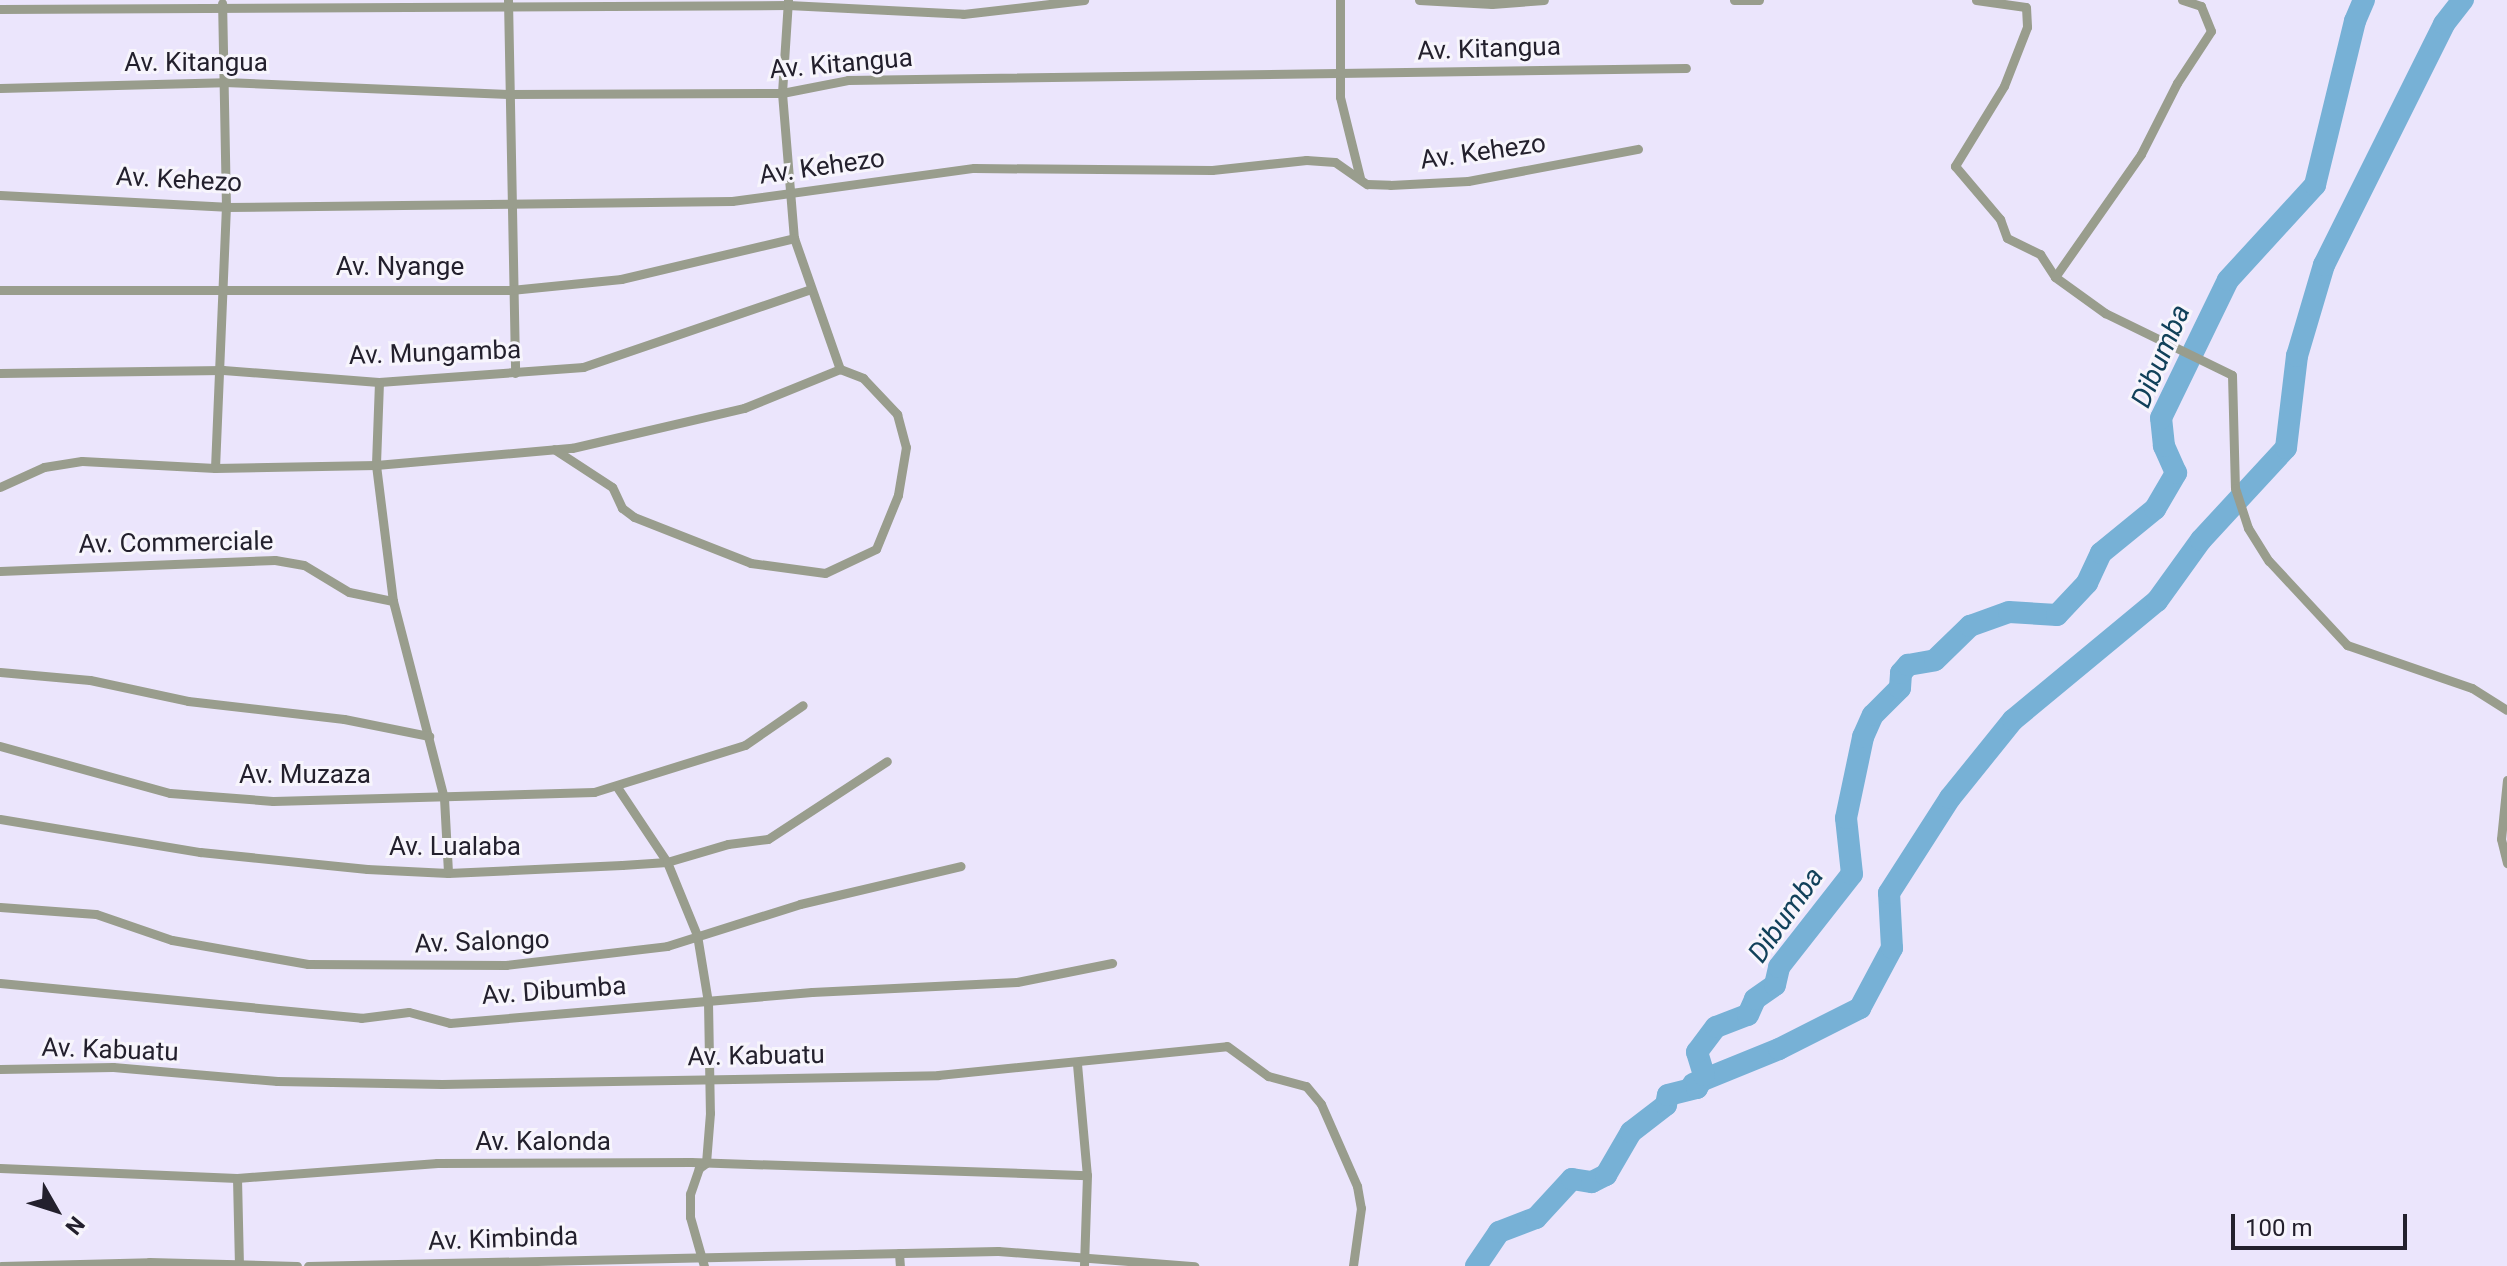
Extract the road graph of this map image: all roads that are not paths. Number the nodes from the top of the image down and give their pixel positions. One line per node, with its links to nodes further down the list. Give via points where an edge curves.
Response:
1 (1084, 0): 9 (street, via 963,14)
2 (1340, 0): 14 (street)
3 (1419, 0): 4 (street)
4 (1544, 0)
5 (1734, 0): 6 (street)
6 (1759, 0)
7 (1976, 0): 26 (street, via 2026,7 2026,24 2004,86 1955,166 2000,219 2007,238 2040,254)
8 (2182, 0): 26 (street, via 2201,6 2211,31 2141,154)
9 (788, 2): 11 (street); 17 (street)
10 (222, 3): 11 (street); 12 (street); 15 (street)
11 (508, 5): 18 (street)
12 (0, 9)
13 (1686, 68): 14 (street, Av. Kitangua)
14 (1340, 75): 17 (street, Av. Kitangua, via 848,80); 20 (street, via 1340,97)
15 (224, 82): 16 (street, Av. Kitangua); 18 (street, Av. Kitangua); 24 (street)
16 (0, 88)
17 (782, 93): 18 (street, Av. Kitangua); 22 (street)
18 (508, 94): 23 (street)
19 (1638, 149): 20 (street, Av. Kehezo, via 1468,181 1390,185)
20 (1360, 178): 22 (street, Av. Kehezo, via 1346,165 1306,160 1212,170 974,168)
21 (0, 195): 24 (street, Av. Kehezo)
22 (794, 196): 23 (street, Av. Kehezo); 25 (street)
23 (513, 201): 24 (street, Av. Kehezo); 30 (street)
24 (226, 207): 27 (street)
25 (794, 238): 28 (street); 30 (street, Av. Nyange, via 621,279)
26 (2055, 277): 44 (street, via 2105,313 2232,375 2229,437 2235,488 2248,528 2269,561 2347,645 2472,688)
27 (223, 288): 29 (street, Av. Nyange); 30 (street, Av. Nyange); 32 (street)
28 (811, 289): 31 (street); 34 (street, Av. Mungamba, via 583,367)
29 (0, 290)
30 (511, 290): 34 (street)
31 (840, 369): 36 (street, via 730,412); 36 (street, via 863,378 897,414 906,447 884,535 876,549 844,568 825,573 751,563 634,517 622,508 612,487)
32 (223, 370): 33 (street, Av. Mungamba); 35 (street, Av. Mungamba); 38 (street)
33 (0, 373)
34 (515, 373): 35 (street, Av. Mungamba)
35 (379, 382): 37 (street)
36 (554, 449): 37 (street)
37 (376, 465): 38 (street); 41 (street)
38 (215, 468): 39 (street, via 82,461 44,467)
39 (0, 487)
40 (0, 571): 41 (street, Av. Commerciale, via 275,560 304,565 349,592)
41 (393, 601): 45 (street)
42 (0, 672): 45 (street, via 90,680 188,701 344,719)
43 (803, 705): 49 (street, Av. Muzaza, via 745,745)
44 (2507, 710)
45 (429, 736): 50 (street)
46 (0, 746): 50 (street, Av. Muzaza, via 170,793 273,801)
47 (887, 761): 52 (street, Av. Lualaba, via 768,839 728,844)
48 (2507, 780): 53 (street, via 2501,839)
49 (617, 787): 50 (street, Av. Muzaza); 52 (street)
50 (444, 798): 55 (street)
51 (0, 819): 55 (street, Av. Lualaba, via 200,852)
52 (667, 862): 55 (street, Av. Lualaba); 57 (street)
53 (2507, 863)
54 (961, 866): 57 (street, Av. Salongo)
55 (448, 873)
56 (0, 907): 57 (street, Av. Salongo, via 96,914 219,951 308,964 389,967 607,957)
57 (697, 935): 60 (street)
58 (1112, 963): 60 (street, Av. Dibumba, via 1017,982)
59 (0, 983): 60 (street, Av. Dibumba, via 361,1018 409,1012 450,1023)
60 (708, 1002): 63 (street)
61 (1077, 1064): 63 (street, Av. Kabuatu, via 938,1075); 66 (street); 79 (street, Av. Kabuatu, via 1227,1046 1268,1076 1306,1086 1339,1139 1357,1186 1361,1208)
62 (0, 1069): 63 (street, Av. Kabuatu, via 113,1067 277,1081 397,1083)
63 (709, 1080): 64 (street)
64 (706, 1163): 66 (street, Av. Kalonda); 67 (street, Av. Kalonda, via 437,1163); 69 (street, via 690,1194)
65 (0, 1168): 67 (street, Av. Kalonda)
66 (1087, 1175): 70 (street)
67 (237, 1178): 71 (street)
68 (899, 1253): 69 (street, Av. Kimbinda); 70 (street, Av. Kimbinda); 76 (street)
69 (699, 1254): 74 (street, Av. Kimbinda); 75 (street)
70 (1084, 1254): 77 (street); 78 (street, Av. Kimbinda)
71 (239, 1265): 72 (street); 73 (street)
72 (1, 1266)
73 (297, 1266)
74 (308, 1266)
75 (704, 1266)
76 (900, 1266)
77 (1084, 1266)
78 (1194, 1266)
79 (1353, 1266)

